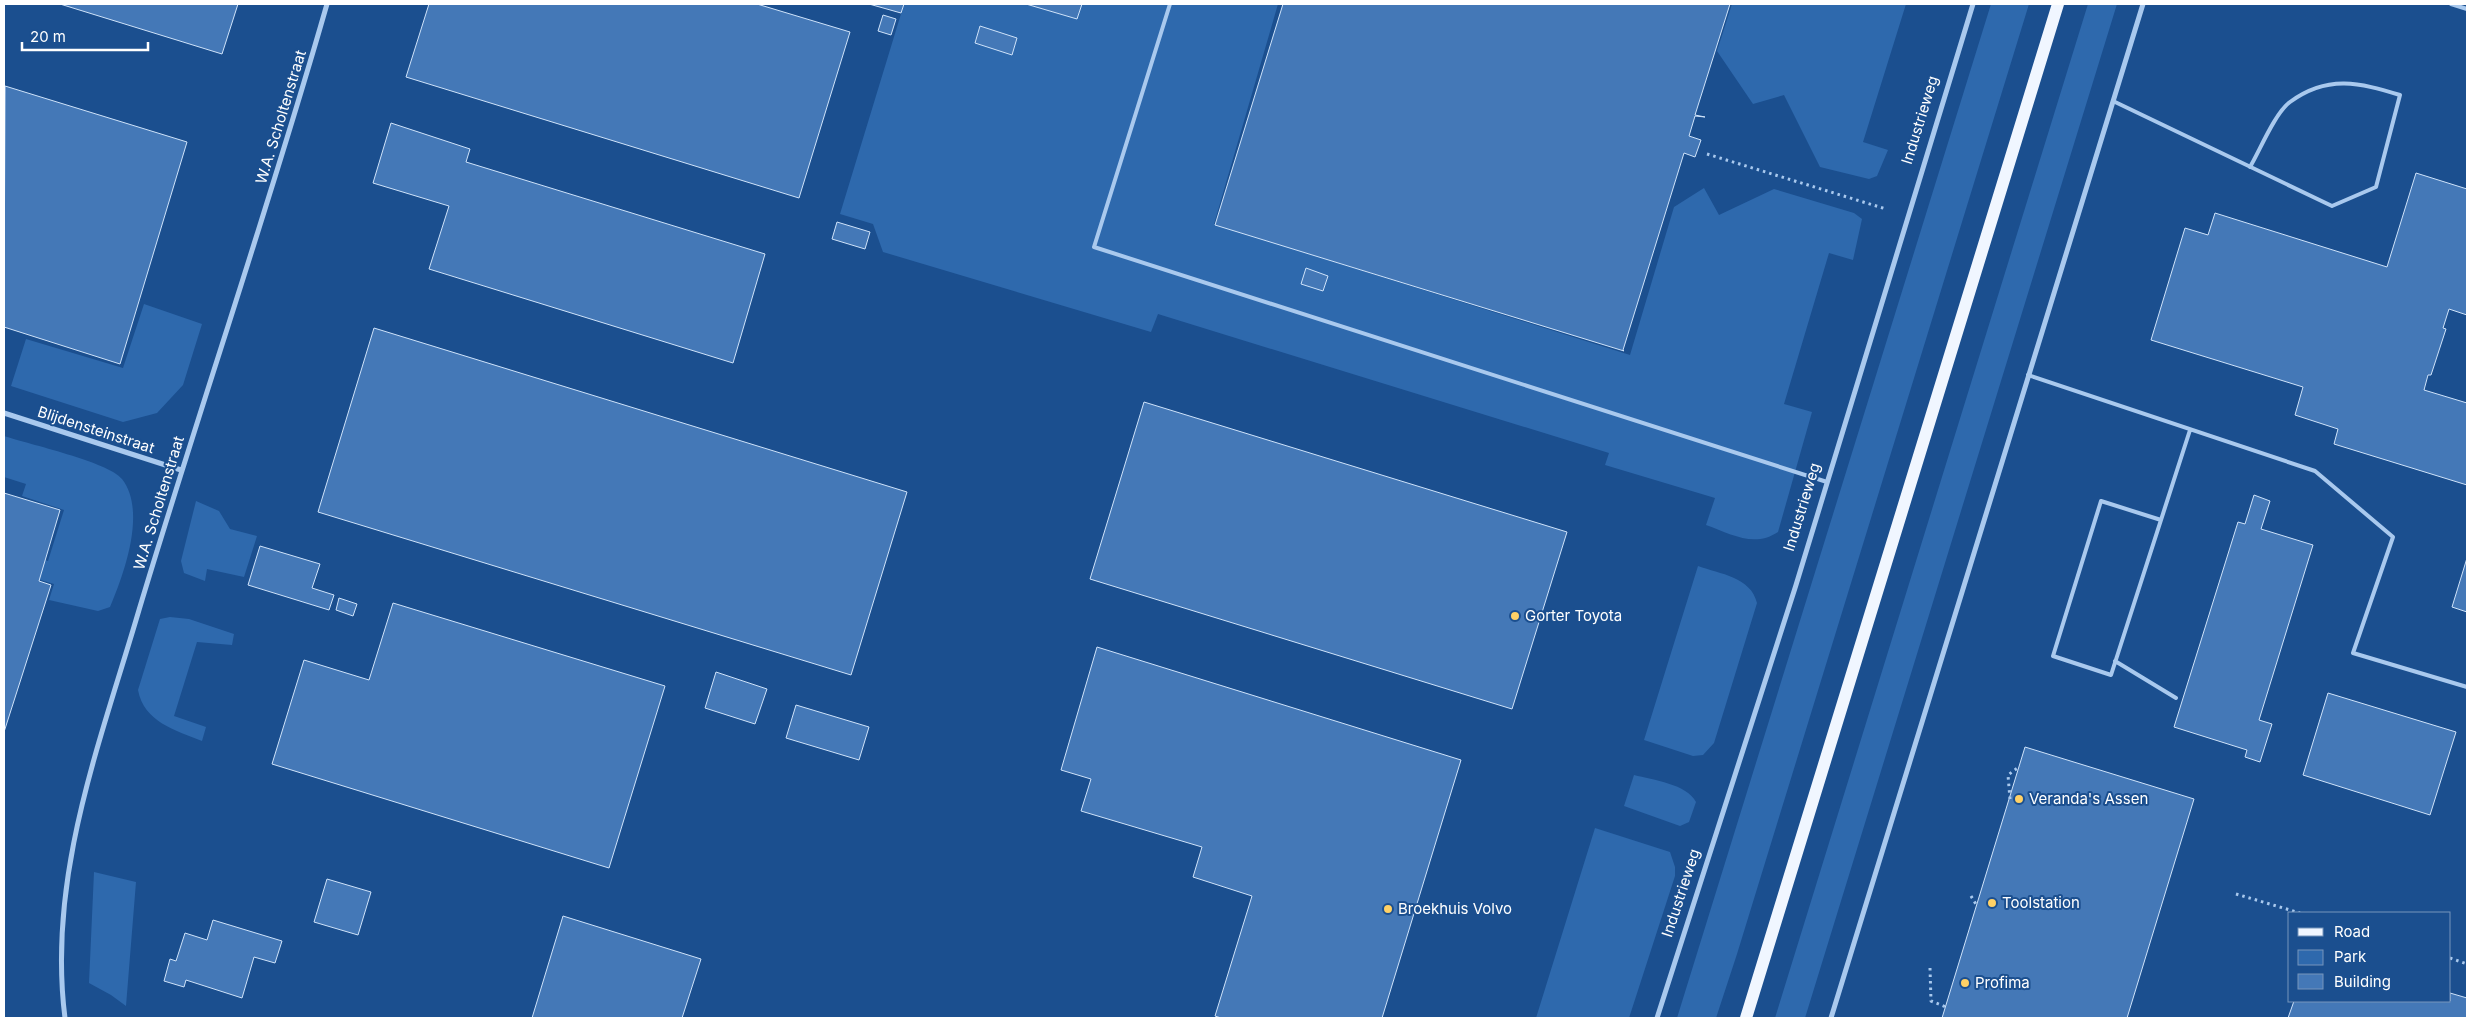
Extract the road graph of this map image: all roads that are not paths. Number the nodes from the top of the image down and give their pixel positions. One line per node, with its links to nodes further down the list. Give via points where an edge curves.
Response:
1 (327, 4): 13 (street, W.A. Scholtenstraat, via 288,142)
2 (1170, 4): 14 (lane, via 1094,247)
3 (1973, 4): 14 (street, Industrieweg)
4 (2058, 4): 21 (main road)
5 (2143, 4): 8 (street)
6 (2452, 4): 7 (lane)
7 (2467, 9)
8 (2113, 101): 9 (lane); 10 (street)
9 (2250, 167): 9 (lane, via 2332,206 2376,187 2400,95 2359,83 2335,83 2315,89 2290,102)
10 (2028, 375): 12 (lane); 22 (street)
11 (4, 413): 13 (street, Blijdensteinstraat)
12 (2190, 430): 15 (lane); 17 (lane, via 2315,471 2393,538 2353,653)
13 (181, 470): 19 (street, W.A. Scholtenstraat, via 77,817 62,922)
14 (1827, 482): 20 (street, Industrieweg)
15 (2161, 520): 16 (lane); 16 (lane, via 2100,502 2053,656 2111,675)
16 (2115, 661): 18 (lane)
17 (2467, 687)
18 (2176, 698)
19 (64, 1018)
20 (1657, 1018)
21 (1746, 1018)
22 (1831, 1018)

